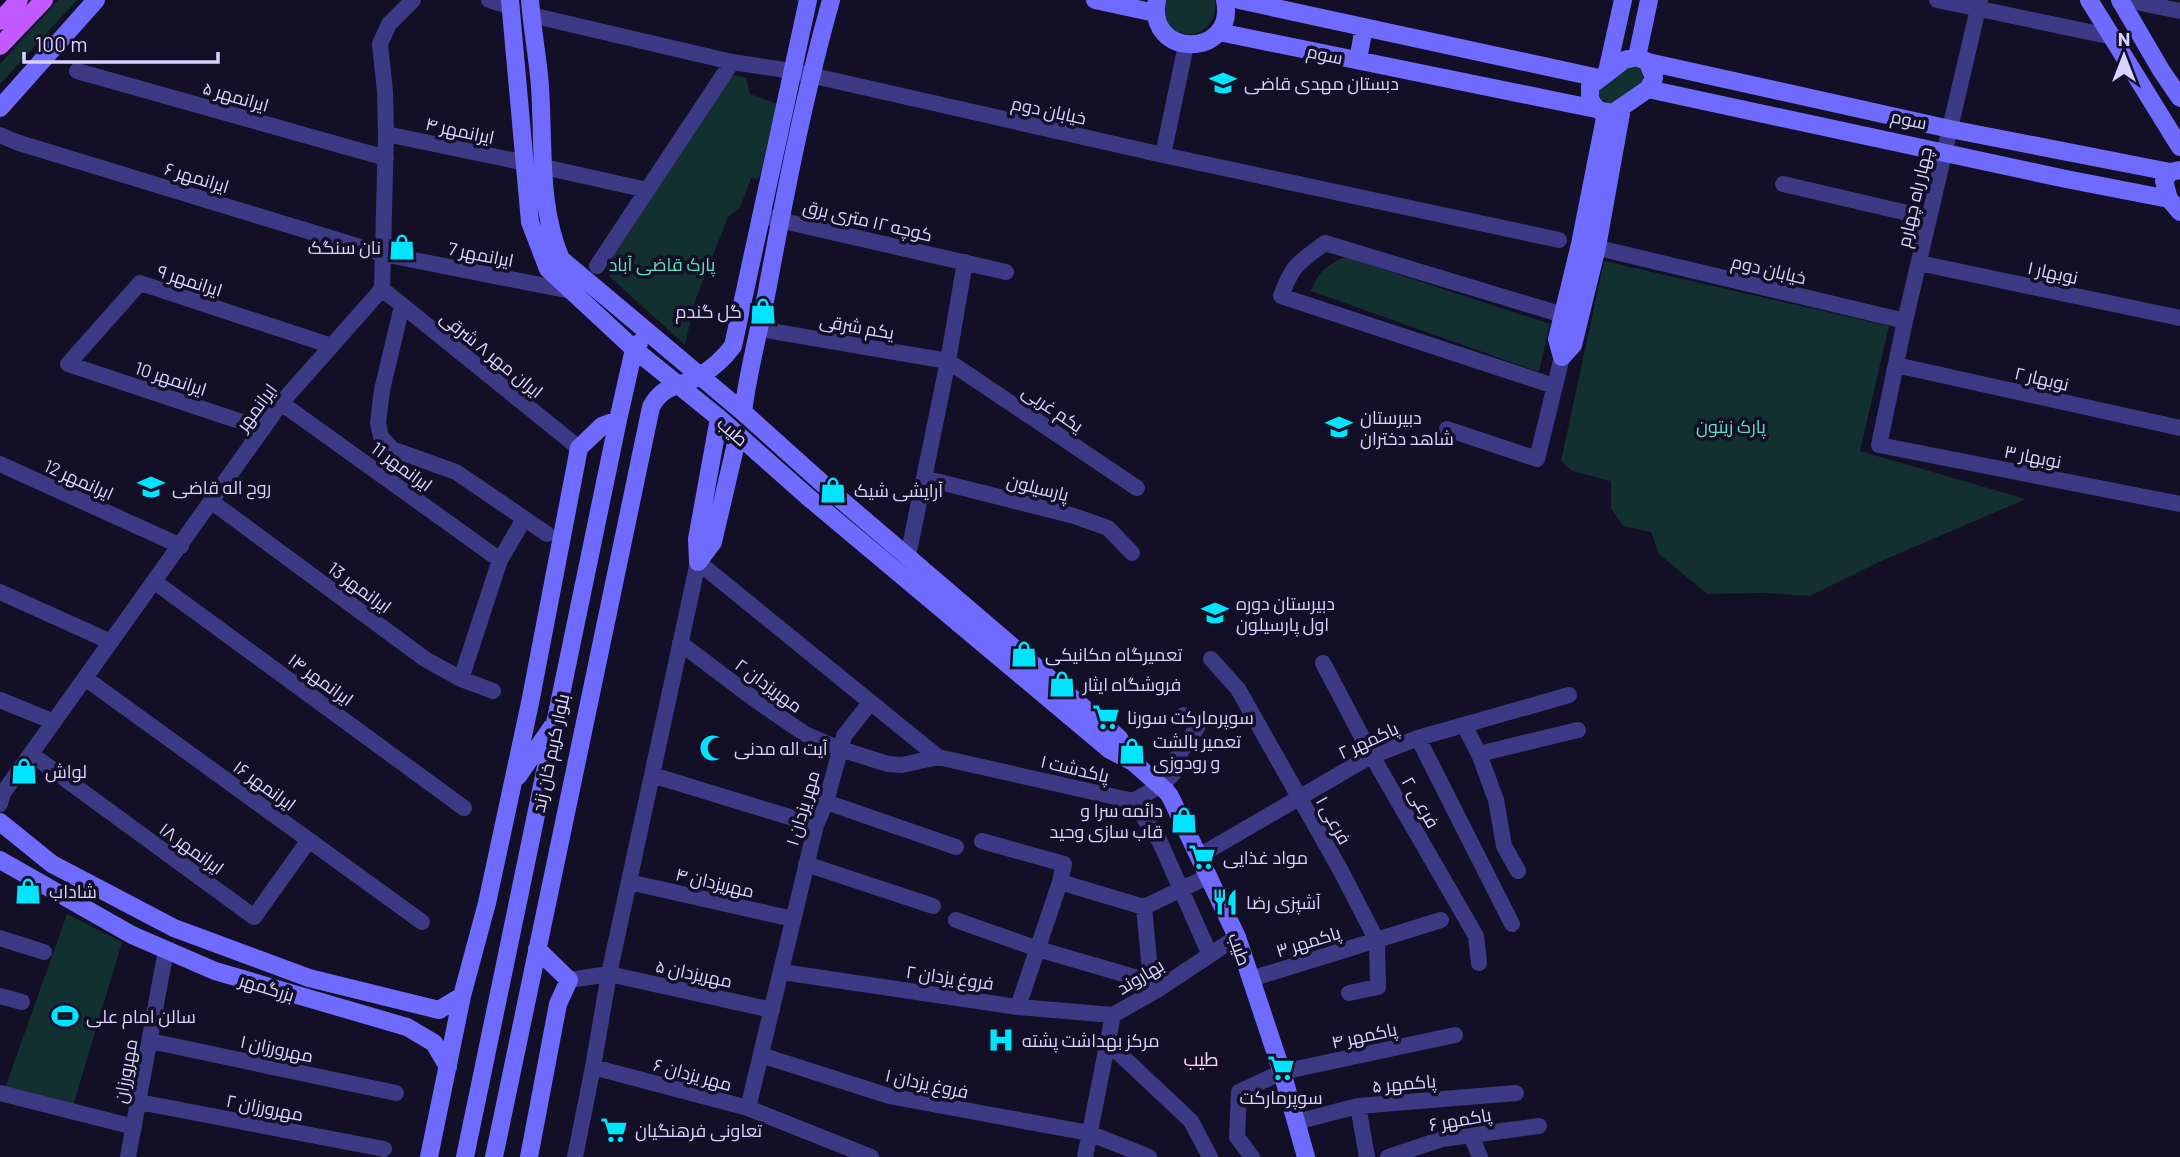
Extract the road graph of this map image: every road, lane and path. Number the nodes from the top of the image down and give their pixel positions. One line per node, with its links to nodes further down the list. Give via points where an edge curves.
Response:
1 (19, 0): 22 (main road)
2 (44, 0): 27 (main road)
3 (96, 0): 42 (main road)
4 (413, 0): 46 (street, via 389,24 380,44)
5 (489, 0): 17 (street)
6 (808, 0): 34 (main road)
7 (831, 0): 37 (main road)
8 (1095, 0): 19 (main road)
9 (1225, 0): 24 (main road, via 1225,21)
10 (1240, 0): 23 (main road, سوم)
11 (1623, 0): 35 (main road)
12 (1649, 0): 29 (main road)
13 (1937, 0): 18 (street)
14 (2089, 0): 25 (main road)
15 (2120, 0): 32 (main road)
16 (2126, 0): 21 (street)
17 (510, 4): 53 (main road, طیب)
18 (1979, 4): 25 (street); 45 (street, چهار راه چهارم)
19 (1156, 6): 26 (main road, via 1157,23 1164,34)
20 (531, 8): 31 (street, خیابان دوم); 54 (main road, طیب)
21 (2180, 11)
22 (0, 20)
23 (1364, 27): 28 (main road, سوم); 30 (main road)
24 (1219, 32): 26 (main road, via 1198,45); 30 (main road, سوم)
25 (2113, 37): 48 (main road)
26 (1186, 45): 51 (street)
27 (0, 46)
28 (1492, 55): 35 (main road, سوم); 38 (main road)
29 (1643, 59): 35 (main road, via 1624,60); 39 (main road, via 1654,78); 40 (main road, سوم)
30 (1358, 60): 38 (main road, سوم)
31 (732, 62): 34 (street, خیابان دوم); 58 (street)
32 (2161, 70): 36 (street); 41 (main road)
33 (77, 71): 52 (street, ایرانمهر ۵)
34 (792, 71): 37 (street, خیابان دوم); 60 (main road)
35 (1603, 75): 43 (main road, via 1590,86 1590,100)
36 (2180, 75)
37 (810, 76): 51 (street, خیابان دوم); 62 (main road)
38 (1487, 86): 43 (main road, سوم)
39 (1648, 89): 43 (main road); 44 (main road, سوم)
40 (1801, 96): 44 (main road); 45 (main road, سوم)
41 (2180, 98)
42 (0, 108)
43 (1608, 110): 64 (main road)
44 (1796, 121): 49 (main road, سوم)
45 (1950, 128): 49 (street, چهار راه چهارم); 50 (main road, سوم)
46 (386, 134): 52 (street); 53 (street, ایرانمهر ۴)
47 (0, 135): 65 (street, ایرانمهر ۶)
48 (2180, 147)
49 (1944, 152): 56 (main road, سوم); 61 (street, چهار راه چهارم)
50 (2071, 154): 55 (main road, سوم); 56 (main road)
51 (1163, 155): 63 (street, خیابان دوم)
52 (386, 158): 65 (street)
53 (526, 163): 71 (main road, طیب, via 530,222 548,269)
54 (544, 167): 58 (street); 77 (main road, طیب, via 552,238 561,259)
55 (2175, 171): 59 (main road, via 2164,181)
56 (2066, 179): 59 (main road, سوم)
57 (1783, 184): 61 (street)
58 (647, 190): 68 (street)
59 (2174, 206)
60 (762, 216): 62 (street, کوچه ۱۲ متری برق); 84 (main road, via 733,346)
61 (1929, 218): 67 (street, چهار راه چهارم)
62 (780, 219): 66 (street, کوچه ۱۲ متری برق); 76 (main road)
63 (1559, 240)
64 (1588, 245): 73 (main road); 75 (street, خیابان دوم); 80 (main road, via 1573,345)
65 (383, 254): 70 (street); 71 (street, ایرانمهر 7)
66 (965, 262): 69 (street, کوچه ۱۲ متری برق); 81 (street)
67 (1919, 263): 74 (street, نوبهار ۱); 75 (street, چهار راه چهارم)
68 (597, 266)
69 (1006, 272)
70 (382, 289): 72 (street, ایران مهر ٨ شرقی); 78 (street, ایرانمهر)
71 (571, 291): 79 (main road, طیب)
72 (402, 306): 97 (street, ایران مهر ٨ شرقی); 104 (street, via 382,390 381,437 392,449 456,472)
73 (1563, 315): 80 (main road, via 1557,340); 86 (street, via 1325,243 1296,264 1281,296)
74 (2180, 318)
75 (1905, 321): 83 (street)
76 (760, 329): 81 (street, یکم شرقی); 90 (main road)
77 (649, 333): 79 (main road); 84 (main road, طیب)
78 (332, 346): 82 (street, ایرانمهر ۹, via 140,284); 87 (street, ایرانمهر)
79 (634, 349): 85 (main road, طیب); 89 (main road, بلوار کریم خان زند)
80 (1562, 357): 86 (street)
81 (948, 361): 100 (street); 101 (street, یکم غربی)
82 (68, 364): 93 (street, ایرانمهر 10)
83 (1896, 365): 92 (street, نوبهار ۲); 103 (street, نوبهار ۳, via 1879,445)
84 (700, 376): 85 (main road); 90 (main road, طیب)
85 (678, 385): 88 (main road, via 658,394); 91 (main road, طیب)
86 (1554, 386): 94 (street, via 1536,459)
87 (281, 404): 93 (street, ایرانمهر); 109 (street, ایرانمهر 11)
88 (650, 411): 89 (main road, via 632,400); 167 (main road, بلوار کریم خان زند)
89 (620, 412): 97 (main road); 125 (main road, بلوار کریم خان زند)
90 (743, 412): 108 (main road, طیب)
91 (719, 418): 95 (main road, طیب); 96 (main road)
92 (2180, 428)
93 (263, 429): 102 (street, ایرانمهر)
94 (1447, 429)
95 (738, 435): 98 (main road); 111 (main road, طیب)
96 (714, 447): 98 (main road, via 723,444); 110 (main road, via 696,539)
97 (579, 448): 105 (main road)
98 (734, 454): 110 (main road, via 713,542)
99 (0, 464): 106 (street, ایرانمهر 12)
100 (925, 478): 107 (street, پارسیلون, via 1086,520 1108,528); 108 (street)
101 (1137, 488)
102 (212, 502): 106 (street, ایرانمهر); 119 (street, ایرانمهر 13, via 425,659)
103 (2180, 504)
104 (524, 519): 105 (street); 109 (street)
105 (554, 539): 137 (main road)
106 (181, 546): 112 (street, ایرانمهر)
107 (1132, 553)
108 (908, 556): 111 (main road); 135 (main road, طیب, via 1119,738)
109 (500, 560): 119 (street)
110 (698, 562): 115 (street); 123 (street)
111 (897, 572): 135 (main road, طیب, via 1110,750)
112 (155, 582): 114 (street, ایرانمهر); 143 (street, ایرانمهر ۱۴)
113 (0, 592): 114 (street)
114 (111, 642): 118 (street, ایرانمهر)
115 (680, 643): 130 (street, مهریزدان ۲, via 805,734); 136 (street)
116 (1211, 659): 139 (street, فرعی ۱, via 1238,689)
117 (1323, 663): 133 (street, فرعی ۲)
118 (85, 678): 126 (street, ایرانمهر); 146 (street, ایرانمهر ۱۶)
119 (461, 679): 120 (street, ایرانمهر 13)
120 (493, 691)
121 (1569, 695): 127 (street, پاکمهر ۲)
122 (0, 700): 126 (street)
123 (870, 703): 130 (street, مهر یزدان ۱, via 844,736); 134 (street)
124 (1184, 715): 138 (street, via 1198,726 1170,768 1173,774)
125 (557, 719): 137 (main road); 209 (main road, بلوار کریم خان زند)
126 (54, 722): 131 (street, ایرانمهر)
127 (1464, 724): 129 (street, پاکمهر ۲); 132 (street)
128 (1578, 730): 132 (street)
129 (1418, 738): 133 (street, پاکمهر ۲); 163 (street)
130 (840, 749): 134 (street, پاکدشت ۱, via 888,764); 141 (street, مهر یزدان ۱)
131 (31, 754): 142 (street, ایرانمهر); 146 (street, ایرانمهر ۱۸, via 254,917)
132 (1479, 754): 152 (street, via 1496,800 1504,846)
133 (1372, 756): 139 (street, پاکمهر ۲); 172 (street, فرعی ۲, via 1476,936)
134 (938, 757): 140 (street, پاکدشت ۱)
135 (1133, 762): 138 (main road, طیب)
136 (652, 775): 145 (street); 154 (street)
137 (512, 784): 182 (main road)
138 (1160, 786): 140 (street); 149 (main road, طیب, via 1170,796)
139 (1299, 797): 149 (street, پاکمهر ۲); 166 (street, فرعی ۱)
140 (1133, 801): 156 (street, via 1160,842)
141 (826, 802): 145 (street, مهر یزدان ۱); 148 (street)
142 (0, 804)
143 (464, 808)
144 (0, 822): 174 (main road, بزرگمهر, via 52,864 174,928)
145 (817, 825): 151 (street, مهر یزدان ۱)
146 (309, 840): 162 (street, ایرانمهر ۱۶)
147 (982, 841): 155 (street, via 1065,864)
148 (956, 847)
149 (1199, 856): 153 (main road, طیب)
150 (0, 860): 169 (main road, بزرگمهر)
151 (806, 864): 157 (street); 159 (street, مهر یزدان ۱)
152 (1518, 872)
153 (1209, 876): 156 (street); 164 (main road, طیب)
154 (629, 882): 159 (street, مهریزدان ۴); 175 (street)
155 (1060, 882): 158 (street); 168 (street)
156 (1181, 889): 158 (street); 171 (street)
157 (933, 906)
158 (1144, 907): 178 (street)
159 (793, 919): 173 (street, مهر یزدان ۱)
160 (956, 920): 168 (street)
161 (1441, 920): 166 (street, پاکمهر ۳)
162 (422, 922)
163 (1512, 924)
164 (1237, 937): 171 (street, بهاروند); 176 (main road, طیب)
165 (0, 938): 170 (street)
166 (1377, 941): 176 (street, پاکمهر ۳); 179 (street, فرعی ۱, via 1378,986)
167 (537, 949): 177 (main road); 210 (main road, بلوار کریم خان زند)
168 (1038, 949): 178 (street); 184 (street)
169 (166, 950): 180 (main road, بزرگمهر, via 215,971); 188 (street, مهرورزان)
170 (44, 953)
171 (1210, 955): 178 (street, بهاروند)
172 (1479, 963)
173 (782, 972): 184 (street, فروغ یزدان ۲); 185 (street, مهر یزدان ۱)
174 (301, 974): 180 (main road); 182 (main road, بزرگمهر, via 439,1010)
175 (609, 974): 177 (street); 185 (street, مهریزدان ۵); 192 (street)
176 (1251, 979): 193 (main road, طیب)
177 (569, 980): 211 (main road, via 558,1004)
178 (1154, 986): 186 (street, بهاروند)
179 (1349, 993)
180 (296, 995): 191 (main road, بزرگمهر, via 407,1027 434,1042)
181 (0, 996): 183 (street)
182 (462, 996): 191 (main road)
183 (22, 1002)
184 (1018, 1007): 186 (street, فروغ یزدان ۲)
185 (772, 1010): 190 (street, مهر یزدان ۱)
186 (1113, 1015): 189 (street, بهاروند)
187 (1455, 1035): 193 (street, پاکمهر ۴)
188 (150, 1041): 195 (street, مهرورزان ۱); 197 (street, مهرورزان)
189 (1107, 1042): 203 (street, بهاروند); 216 (street, via 1191,1121)
190 (761, 1055): 199 (street, مهر یزدان ۱); 203 (street, فروغ یزدان ۱, via 889,1096)
191 (448, 1067): 208 (main road)
192 (593, 1067): 199 (street, مهر یزدان ۶); 212 (street)
193 (1282, 1072): 200 (main road, طیب); 217 (street, پاکمهر ۴, via 1239,1092 1237,1137)
194 (0, 1093): 202 (street)
195 (396, 1093)
196 (1517, 1093): 198 (street, پاکمهر ۵)
197 (139, 1102): 202 (street, مهرورزان); 205 (street, مهرورزان ۲)
198 (1358, 1106): 200 (street, پاکمهر ۵); 219 (street)
199 (748, 1108): 213 (street, مهر یزدان ۶)
200 (1296, 1122): 218 (main road, طیب)
201 (1539, 1126): 204 (street, پاکمهر ۶)
202 (134, 1127): 207 (street, مهرورزان)
203 (1089, 1133): 214 (street, بهاروند); 215 (street, فروغ یزدان ۱)
204 (1471, 1135): 206 (street, پاکمهر ۶, via 1441,1139); 221 (street)
205 (384, 1149)
206 (1414, 1153): 220 (street, پاکمهر ۶)
207 (128, 1157)
208 (429, 1157)
209 (465, 1157)
210 (494, 1157)
211 (529, 1157)
212 (575, 1157)
213 (871, 1157)
214 (1085, 1157)
215 (1149, 1157)
216 (1210, 1157)
217 (1252, 1157)
218 (1306, 1157)
219 (1367, 1157)
220 (1388, 1157)
221 (1480, 1157)

